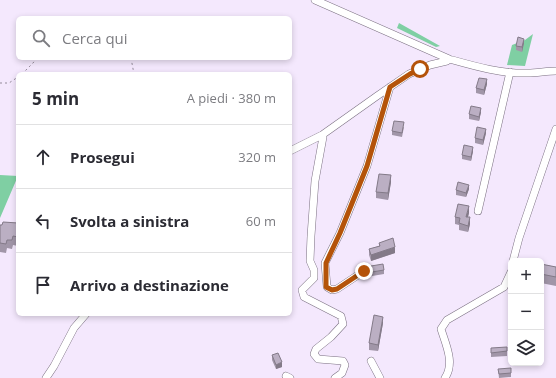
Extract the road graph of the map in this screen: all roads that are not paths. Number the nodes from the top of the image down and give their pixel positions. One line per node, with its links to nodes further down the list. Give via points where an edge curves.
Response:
1 (315, 0): 2 (street)
2 (449, 59): 4 (street); 5 (street, via 420,69)
3 (556, 71): 4 (street)
4 (510, 72): 9 (street)
5 (390, 87): 7 (street); 11 (street, via 367,166 326,263 326,287 337,289)
6 (556, 129): 10 (street)
7 (322, 135): 8 (street); 16 (street, via 311,236 310,261 314,278 302,290 304,297 341,316 343,324 316,349 314,354 318,359 343,361 345,365 342,374)
8 (292, 150)
9 (478, 211)
10 (515, 258)
11 (364, 271)
12 (508, 278): 18 (street, via 504,287 447,320 441,329 450,364)
13 (84, 316): 15 (street, via 74,328)
14 (370, 361): 17 (street)
15 (46, 378)
16 (335, 378)
17 (380, 378)
18 (445, 378)

